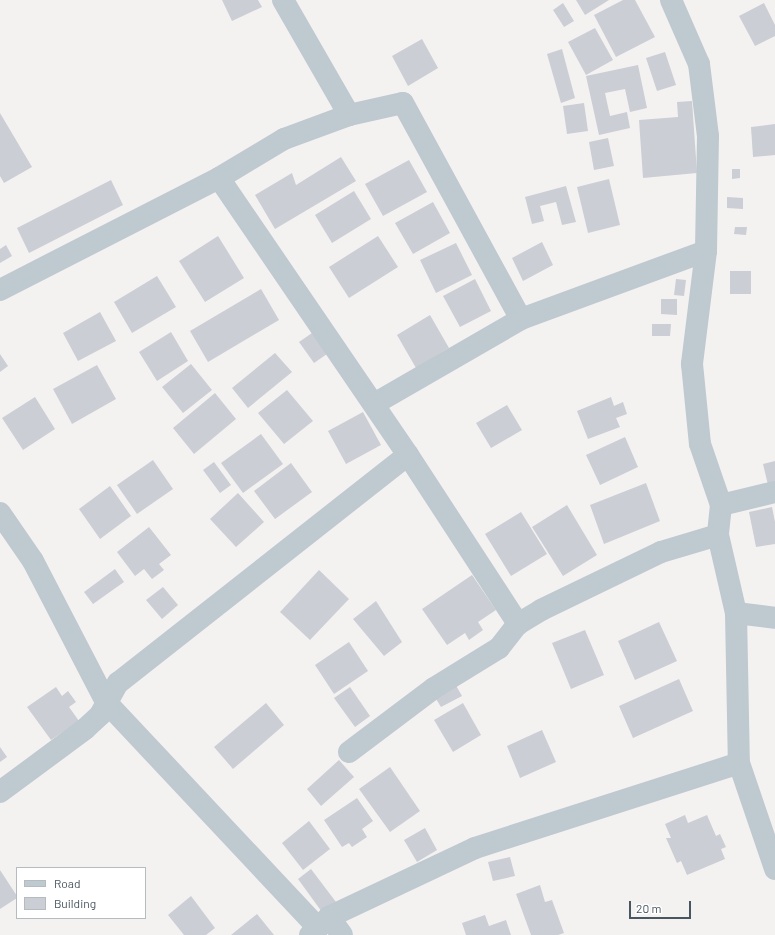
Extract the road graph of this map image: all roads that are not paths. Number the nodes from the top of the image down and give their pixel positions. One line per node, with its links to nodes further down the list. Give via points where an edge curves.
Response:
1 (283, 0): 3 (street)
2 (671, 0): 5 (street, via 699,64 708,136)
3 (349, 115): 4 (street, via 284,138); 7 (street, via 403,103)
4 (219, 178): 6 (street); 8 (street)
5 (706, 251): 7 (street); 11 (street, via 692,364 700,444)
6 (0, 290)
7 (521, 319): 8 (street)
8 (374, 404): 9 (street)
9 (408, 455): 16 (street); 17 (street, via 118,684)
10 (775, 492): 11 (street)
11 (721, 505): 13 (street)
12 (0, 513): 17 (street, via 33,561)
13 (718, 535): 14 (street); 16 (street, via 661,552 541,610)
14 (736, 613): 15 (street); 19 (street)
15 (775, 618)
16 (518, 624): 18 (street, via 499,648 434,688)
17 (106, 702): 20 (street, via 100,715 85,729); 22 (street)
18 (349, 752)
19 (739, 763): 21 (street); 22 (street, via 475,848)
20 (0, 792)
21 (775, 869)
22 (319, 927): 23 (street)
23 (342, 935)

